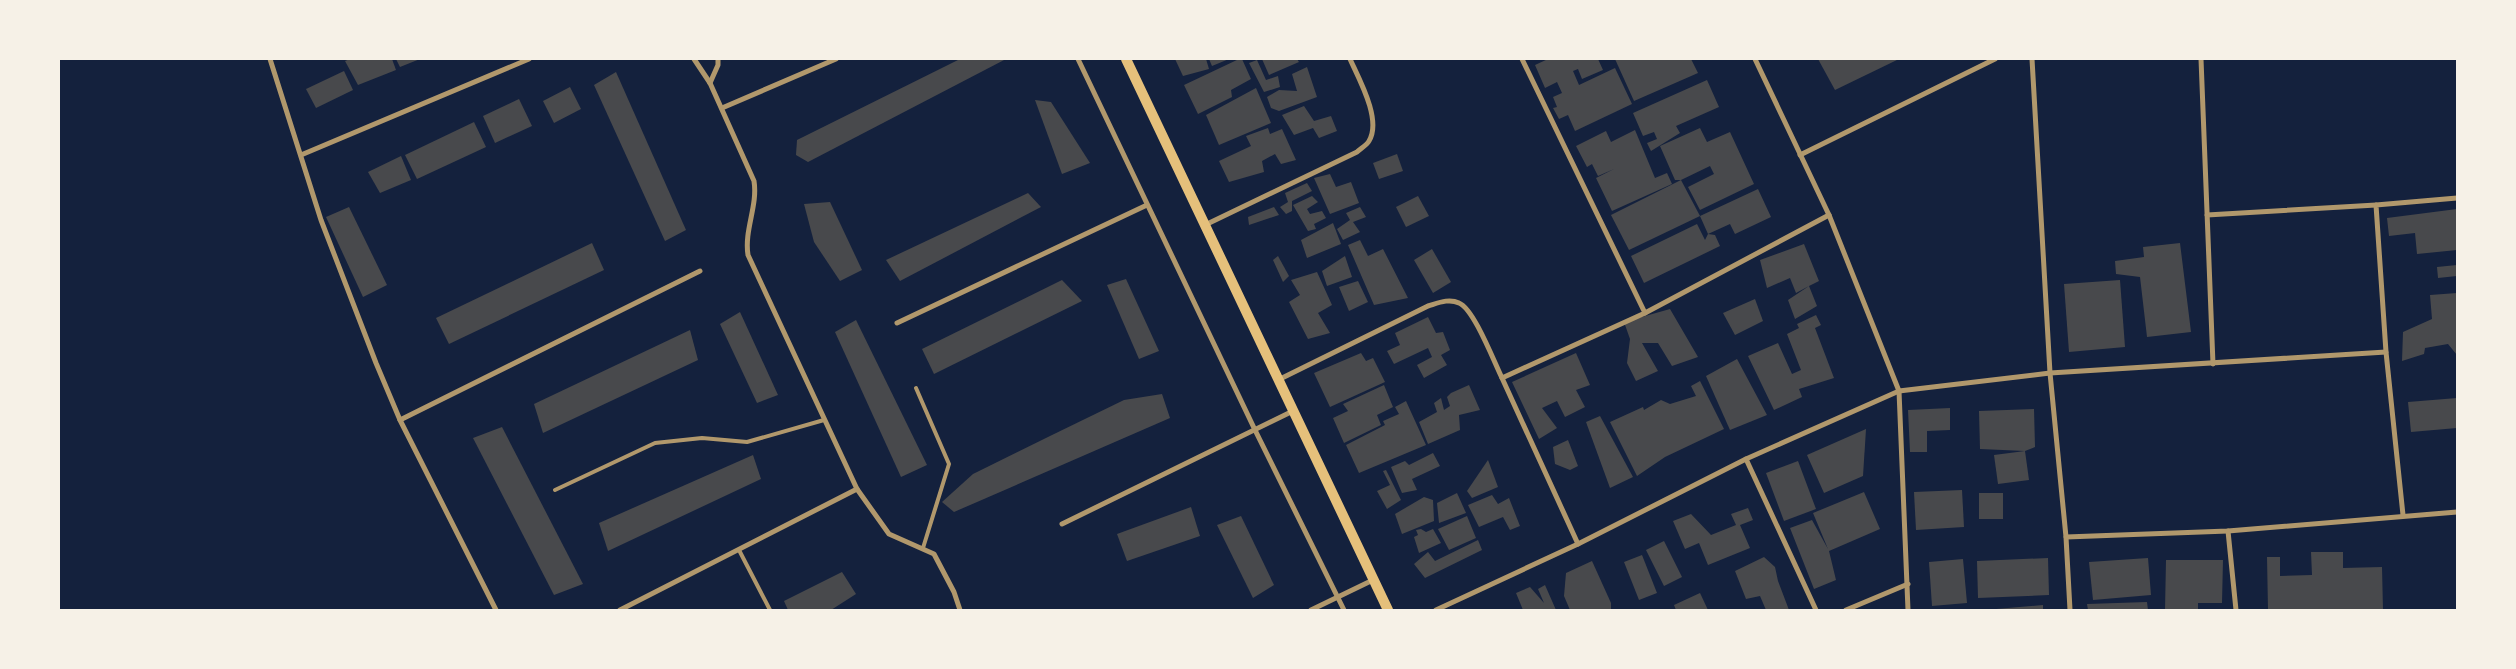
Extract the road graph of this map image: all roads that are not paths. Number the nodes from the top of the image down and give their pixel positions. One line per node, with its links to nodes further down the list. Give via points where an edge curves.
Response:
1 (270, 59): 16 (street)
2 (529, 59): 16 (street)
3 (694, 59): 14 (street)
4 (718, 59): 14 (street)
5 (836, 59): 15 (street)
6 (1078, 59): 19 (street)
7 (1126, 59): 23 (main road)
8 (1350, 59): 23 (street, via 1370,107 1373,123 1369,142 1356,152)
9 (1522, 59): 25 (street)
10 (1756, 59): 17 (street)
11 (1995, 59): 17 (street)
12 (2032, 59): 29 (street)
13 (2201, 59): 22 (street)
14 (710, 83): 15 (street)
15 (722, 108): 36 (street, via 754,181 755,196 746,245 748,255)
16 (301, 155): 35 (street, via 342,279)
17 (1800, 155): 21 (street)
18 (2457, 198): 20 (street)
19 (1148, 205): 26 (street); 37 (street)
20 (2376, 205): 22 (street); 27 (street)
21 (1829, 215): 25 (street); 33 (street)
22 (2206, 215): 28 (street)
23 (1204, 226): 31 (main road)
24 (700, 271): 35 (street)
25 (1645, 313): 30 (street)
26 (897, 323)
27 (2386, 352): 28 (street); 42 (street)
28 (2213, 364): 29 (street)
29 (2050, 374): 33 (street); 45 (street)
30 (1502, 378): 31 (street, via 1470,314 1460,303 1445,301 1428,306); 46 (street)
31 (1278, 380): 34 (main road)
32 (916, 388): 47 (lane, via 949,464)
33 (1899, 391): 38 (street); 50 (street)
34 (1293, 411): 37 (street); 49 (main road)
35 (400, 420): 52 (street)
36 (824, 420): 39 (street); 40 (lane, via 746,442 702,438 655,443)
37 (1254, 430): 43 (street); 51 (street)
38 (1746, 459): 46 (street); 60 (street)
39 (857, 489): 47 (street, via 889,534); 48 (street)
40 (555, 490)
41 (2457, 512): 42 (street)
42 (2403, 515): 44 (street)
43 (1062, 524)
44 (2228, 531): 45 (street); 64 (street)
45 (2066, 537): 63 (street)
46 (1578, 544): 59 (street)
47 (923, 548): 55 (street, via 930,550 939,560)
48 (739, 550): 53 (street); 54 (lane)
49 (1373, 580): 51 (street); 58 (main road)
50 (1908, 584): 61 (street); 62 (street)
51 (1338, 598): 56 (street); 57 (street)
52 (496, 610)
53 (620, 610)
54 (770, 610)
55 (960, 610)
56 (1311, 610)
57 (1344, 610)
58 (1388, 610)
59 (1436, 610)
60 (1816, 610)
61 (1846, 610)
62 (1908, 610)
63 (2070, 610)
64 (2236, 610)

